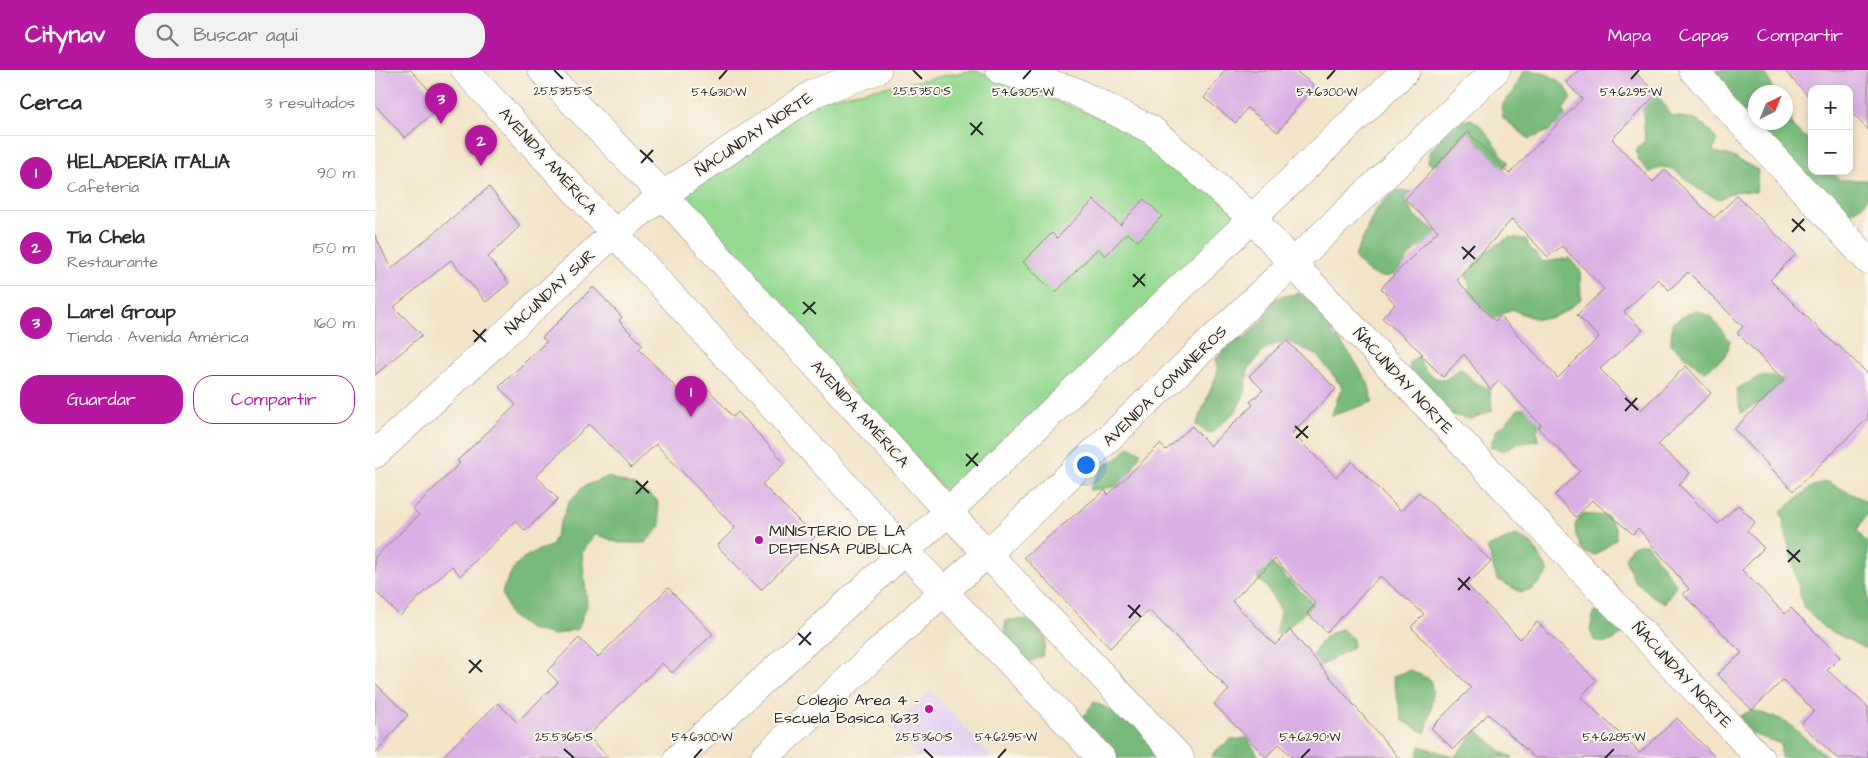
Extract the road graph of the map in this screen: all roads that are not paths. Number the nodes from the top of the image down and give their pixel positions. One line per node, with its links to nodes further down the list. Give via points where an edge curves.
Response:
1 (465, 70): 10 (street, AVENIDA AMÉRICA)
2 (542, 70): 8 (street, AVENIDA AMÉRICA)
3 (877, 70): 8 (street, ÑACUNDAY NORTE, via 814,93)
4 (1000, 70): 9 (street, ÑACUNDAY NORTE, via 1073,90 1152,130)
5 (1406, 70): 9 (street)
6 (1495, 70): 12 (street, AVENIDA COMUNEROS)
7 (1693, 70): 11 (street)
8 (663, 195): 10 (street, ŃACUNDAY SUR); 14 (street, AVENIDA AMÉRICA)
9 (1253, 219): 12 (street, ÑACUNDAY NORTE); 14 (street)
10 (613, 234): 13 (street, ŃACUNDAY SUR); 15 (street, AVENIDA AMÉRICA)
11 (1868, 260)
12 (1293, 264): 16 (street, AVENIDA COMUNEROS); 22 (street, ÑACUNDAY NORTE)
13 (375, 454)
14 (948, 512): 15 (street); 16 (street, AVENIDA AMÉRICA)
15 (905, 551): 17 (street, AVENIDA AMÉRICA); 18 (street)
16 (989, 553): 17 (street, AVENIDA COMUNEROS); 21 (street, AVENIDA AMÉRICA)
17 (944, 591): 19 (street, AVENIDA COMUNEROS); 20 (street, AVENIDA AMÉRICA)
18 (678, 758)
19 (764, 758)
20 (1101, 758)
21 (1180, 758)
22 (1761, 758)

